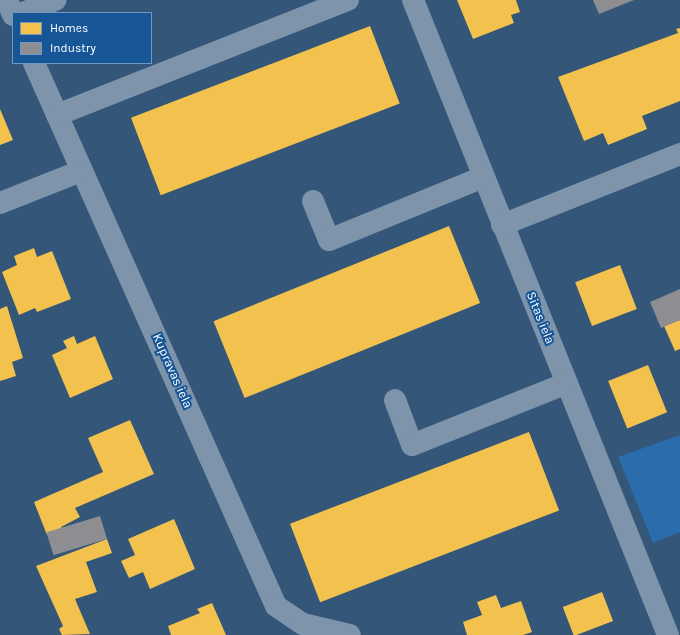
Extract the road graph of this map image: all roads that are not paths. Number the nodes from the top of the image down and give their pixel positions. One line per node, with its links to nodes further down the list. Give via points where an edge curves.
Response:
1 (7, 0): 5 (street)
2 (55, 0): 6 (street)
3 (348, 0): 8 (street)
4 (413, 0): 11 (street, Sitas iela)
5 (12, 12)
6 (25, 12)
7 (34, 64): 8 (street, Kupravas iela)
8 (57, 115): 10 (street, Kupravas iela)
9 (680, 154): 14 (street)
10 (81, 171): 13 (street); 17 (street, Kupravas iela, via 276,606 303,624)
11 (483, 176): 12 (street, via 329,240); 14 (street, Sitas iela)
12 (313, 201)
13 (0, 204)
14 (502, 225): 15 (street, Sitas iela)
15 (567, 383): 16 (street, via 412,445); 18 (street, Sitas iela)
16 (395, 400)
17 (350, 635)
18 (668, 635)

